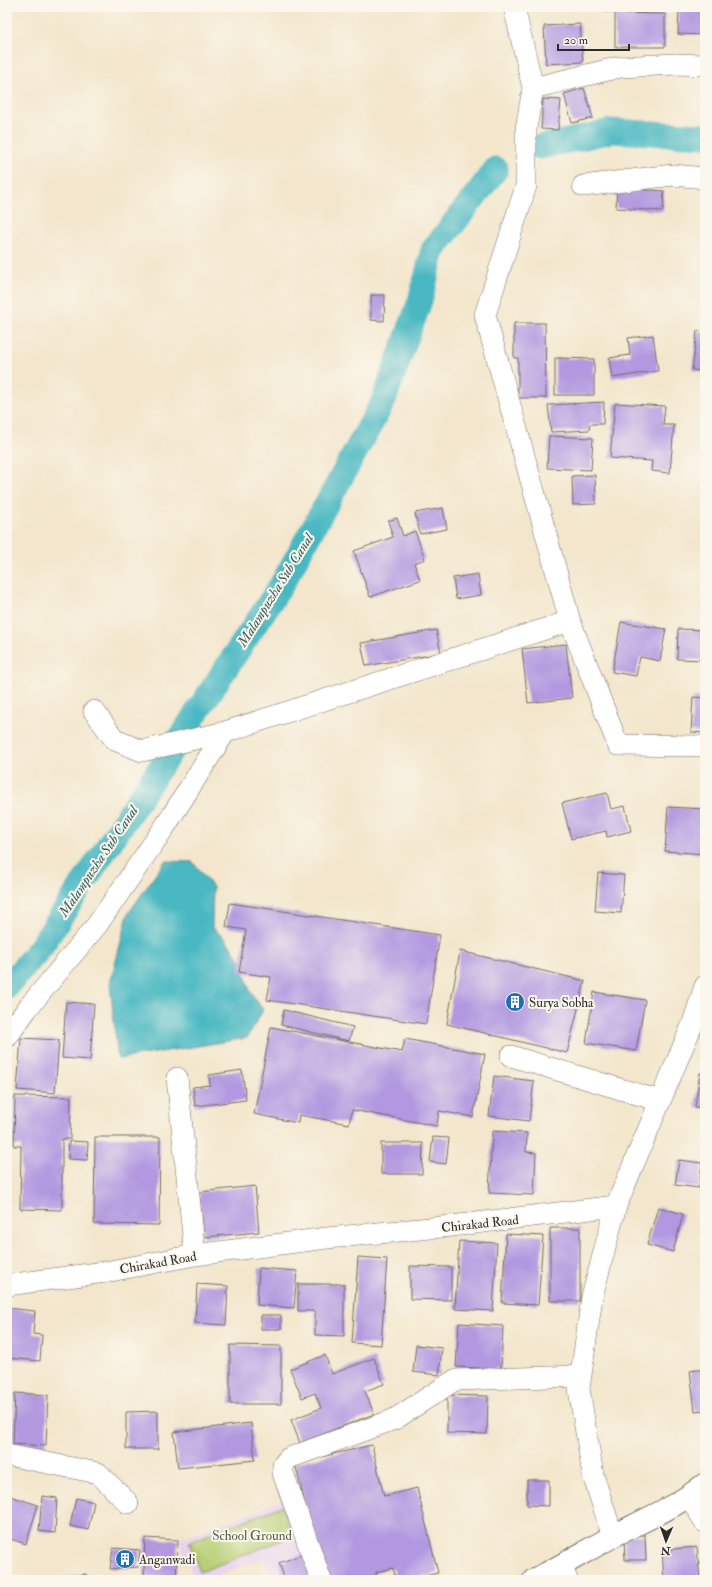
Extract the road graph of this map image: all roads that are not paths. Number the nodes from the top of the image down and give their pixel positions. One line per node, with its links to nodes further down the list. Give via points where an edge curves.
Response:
1 (514, 7): 3 (street)
2 (705, 65): 3 (street, via 620,67)
3 (533, 88): 6 (street, via 526,130 526,186 485,315)
4 (705, 178): 5 (street, via 673,176)
5 (583, 186)
6 (570, 621): 8 (street); 9 (street, via 618,745)
7 (94, 711): 8 (street, via 115,740 142,751)
8 (225, 732): 11 (street, via 97,925)
9 (705, 746)
10 (705, 986): 14 (street, via 693,1023)
11 (7, 1037)
12 (510, 1056): 14 (street)
13 (177, 1078): 16 (street)
14 (660, 1102): 15 (street)
15 (616, 1206): 16 (street, Chirakad Road); 18 (street, via 592,1297)
16 (195, 1255): 17 (street, Chirakad Road, via 105,1272)
17 (7, 1285)
18 (580, 1376): 23 (street, via 578,1389 593,1476); 25 (street, via 454,1380 394,1419 289,1458 283,1465 283,1473)
19 (7, 1454): 21 (street, via 98,1473)
20 (697, 1490): 22 (street); 23 (main road)
21 (128, 1503)
22 (705, 1522)
23 (613, 1537): 24 (main road)
24 (565, 1573): 26 (main road)
25 (321, 1580)
26 (534, 1580)

